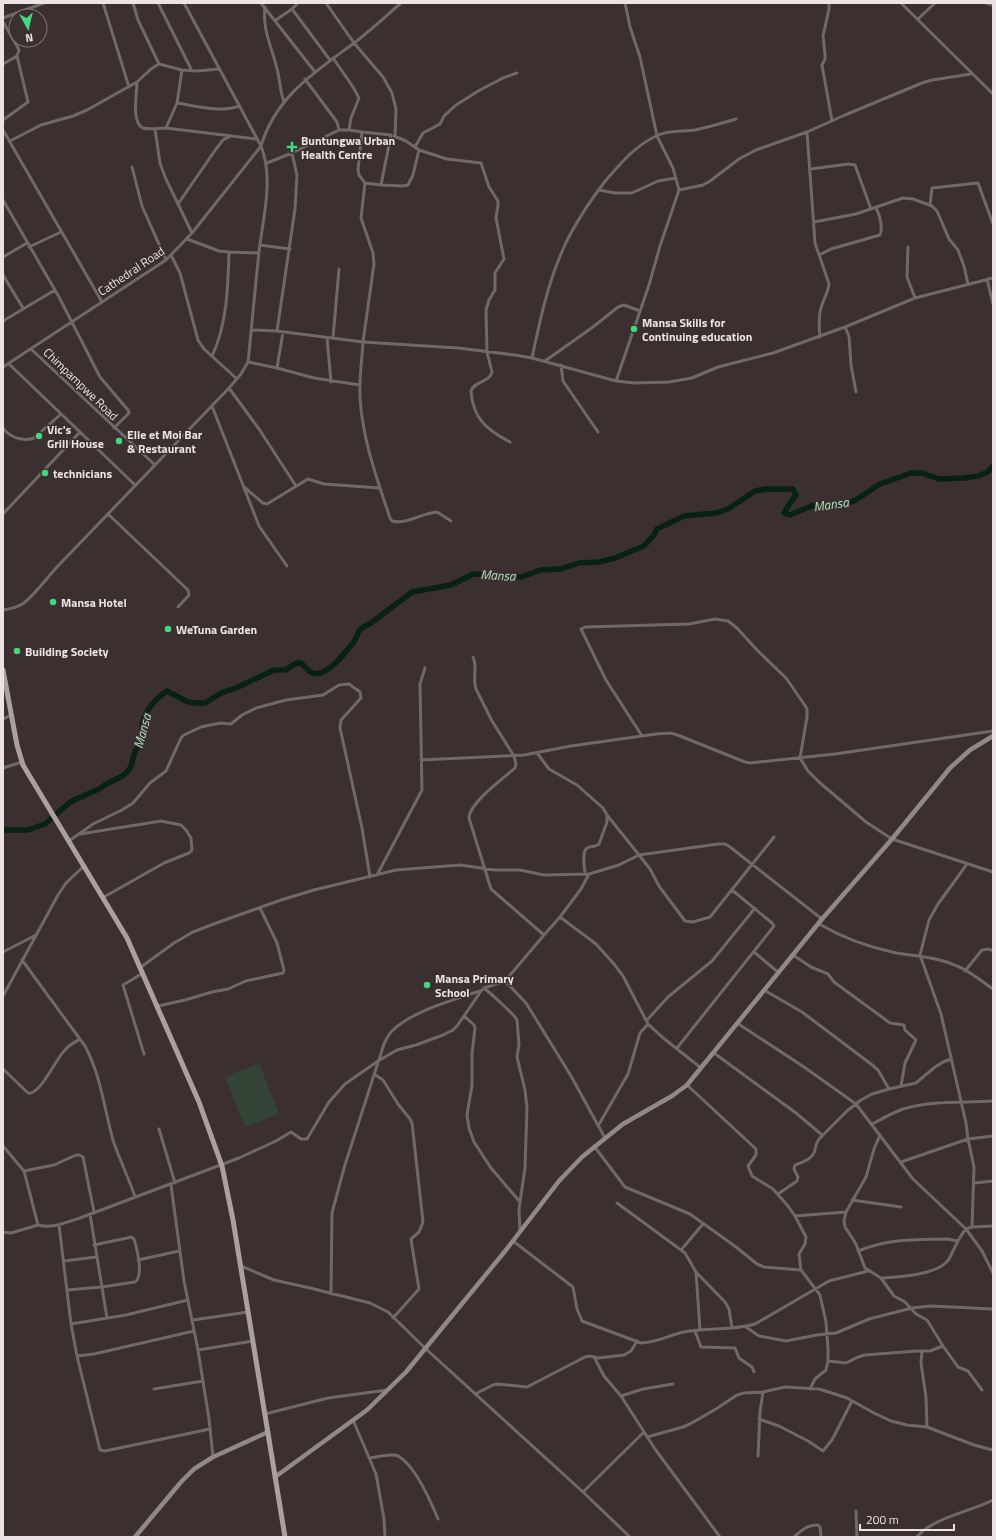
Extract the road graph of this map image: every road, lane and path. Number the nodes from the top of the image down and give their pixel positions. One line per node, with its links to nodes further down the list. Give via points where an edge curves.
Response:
1 (44, 3): 18 (street)
2 (103, 3): 35 (street)
3 (133, 3): 26 (street, via 138,20)
4 (158, 3): 29 (street)
5 (184, 3): 27 (street)
6 (261, 3): 16 (street)
7 (298, 3): 17 (street)
8 (326, 3): 22 (street)
9 (401, 3): 22 (street, Cathedral Road)
10 (625, 3): 52 (street)
11 (829, 3): 42 (street, via 822,36 825,59 822,65)
12 (901, 3): 19 (street)
13 (935, 3): 19 (street)
14 (986, 3): 15 (street)
15 (993, 5)
16 (265, 7): 20 (street); 37 (street, via 264,24)
17 (292, 9): 20 (street); 24 (street)
18 (3, 18)
19 (918, 19): 32 (street)
20 (276, 20): 30 (street)
21 (3, 22): 23 (street, via 19,50)
22 (354, 43): 24 (street, Cathedral Road); 51 (street, via 383,77 392,93 396,109)
23 (17, 56): 25 (street); 40 (street, via 28,102)
24 (331, 59): 30 (street, Cathedral Road); 47 (street, via 359,98)
25 (3, 64)
26 (159, 64): 28 (street); 34 (street)
27 (219, 69): 29 (street); 39 (street)
28 (182, 70): 29 (street); 38 (street)
29 (192, 71)
30 (315, 72): 33 (street, Cathedral Road)
31 (517, 73): 57 (street, via 486,87 456,105 444,116 440,124 422,133)
32 (971, 74): 36 (street); 42 (street, via 922,83)
33 (305, 79): 37 (street, Cathedral Road); 46 (street, via 337,122)
34 (137, 82): 35 (street); 43 (street, via 135,114 142,127)
35 (129, 87): 55 (street, via 87,110 41,125)
36 (993, 94)
37 (284, 102): 56 (street, Cathedral Road, via 265,133)
38 (177, 103): 39 (street, via 222,110); 44 (street)
39 (239, 106): 54 (street)
40 (3, 120)
41 (736, 120): 52 (street)
42 (832, 121): 49 (street)
43 (155, 128): 44 (street); 69 (street, via 160,163)
44 (166, 128): 53 (street)
45 (3, 130): 55 (street)
46 (339, 130): 47 (street); 59 (street)
47 (349, 130): 48 (street)
48 (362, 132): 50 (street); 64 (street, via 358,170)
49 (807, 132): 62 (street); 67 (street, via 756,150 703,185)
50 (390, 135): 51 (street); 65 (street)
51 (395, 136): 57 (street)
52 (657, 136): 63 (street); 66 (street, via 634,150)
53 (229, 137): 54 (street); 69 (street, via 216,149)
54 (256, 139): 56 (street)
55 (10, 141): 75 (street)
56 (261, 146): 60 (street); 76 (street, Cathedral Road)
57 (415, 147): 58 (street)
58 (419, 150): 65 (street, via 408,184); 110 (street, via 447,159 481,163 487,183 498,200 496,218 504,259 495,273 495,290 486,310)
59 (292, 153): 60 (street); 81 (street, via 297,182)
60 (267, 163): 79 (street, via 266,208)
61 (132, 168): 87 (street, via 142,206)
62 (811, 169): 72 (street, via 855,165); 73 (street)
63 (676, 178): 66 (street, via 658,181 632,193); 67 (street)
64 (365, 184): 65 (street); 108 (street, via 361,218 374,259)
65 (382, 185)
66 (599, 190): 112 (street, via 580,216 554,270)
67 (679, 190): 98 (street)
68 (3, 200): 78 (street)
69 (178, 204): 76 (street)
70 (930, 205): 71 (street, via 907,198); 74 (street, via 932,188 978,184); 92 (street, via 938,211 949,239 958,250)
71 (876, 208): 72 (street); 84 (street, via 882,231 880,235)
72 (871, 209): 73 (street)
73 (814, 222): 84 (street, via 815,243)
74 (993, 224)
75 (61, 232): 78 (street); 95 (street)
76 (192, 233): 77 (street, Cathedral Road)
77 (187, 239): 82 (street); 85 (street, Cathedral Road)
78 (28, 245): 86 (street); 93 (street)
79 (260, 245): 81 (street); 83 (street)
80 (908, 247): 94 (street, via 907,277)
81 (290, 249): 103 (street)
82 (229, 252): 83 (street); 111 (street, via 223,323)
83 (259, 252): 102 (street)
84 (819, 254): 105 (street, via 828,284 820,309)
85 (172, 255): 87 (street, Cathedral Road); 111 (street, via 180,273 198,340)
86 (3, 257)
87 (166, 260): 95 (street, Cathedral Road)
88 (339, 269): 107 (street)
89 (3, 275): 97 (street)
90 (993, 278): 91 (street)
91 (988, 279): 92 (street); 96 (street)
92 (968, 284): 94 (street)
93 (55, 290): 97 (street); 100 (street)
94 (915, 298): 101 (street)
95 (102, 302): 100 (street, Cathedral Road)
96 (993, 304)
97 (23, 308): 99 (street)
98 (640, 311): 113 (street, via 624,305 618,307); 120 (street)
99 (3, 321)
100 (72, 321): 109 (street, Cathedral Road); 128 (street, via 100,377 128,410 129,413)
101 (845, 327): 105 (street); 124 (street, via 849,336)
102 (251, 330): 103 (street); 114 (street)
103 (277, 331): 104 (street)
104 (282, 332): 106 (street); 118 (street)
105 (820, 336): 120 (street, via 682,380)
106 (327, 338): 107 (street); 121 (street)
107 (333, 338): 108 (street)
108 (363, 342): 110 (street); 122 (street)
109 (31, 348): 115 (street, Cathedral Road); 128 (street, Chimpampwe Road)
110 (488, 352): 112 (street); 131 (street, via 491,376 474,386 471,396 478,416 486,427)
111 (212, 356): 119 (street)
112 (532, 358): 113 (street)
113 (545, 361): 116 (street)
114 (248, 362): 118 (street); 119 (street)
115 (9, 364): 117 (street, Cathedral Road); 126 (street)
116 (561, 366): 120 (street); 130 (street, via 563,381)
117 (3, 367)
118 (277, 368): 121 (street)
119 (237, 379): 123 (street)
120 (616, 381)
121 (331, 382): 122 (street)
122 (360, 385): 136 (street, via 363,424)
123 (229, 388): 125 (street); 135 (street)
124 (856, 392)
125 (212, 406): 132 (street); 134 (street)
126 (61, 414): 127 (street, via 29,440 10,436); 129 (street)
127 (3, 428)
128 (114, 428): 132 (street, Chimpampwe Road)
129 (80, 432): 133 (street); 137 (street)
130 (598, 432)
131 (510, 442)
132 (155, 465): 133 (street)
133 (135, 485): 138 (street)
134 (243, 486): 135 (street, via 267,504); 140 (street, via 259,526)
135 (296, 486): 136 (street, via 308,479 324,484)
136 (380, 488): 139 (street, via 392,521 410,520 422,514 437,512)
137 (3, 514)
138 (108, 514): 141 (street, via 188,590 188,597); 142 (street, via 24,603)
139 (451, 521)
140 (287, 566)
141 (178, 608)
142 (3, 610)
143 (473, 657): 152 (street, via 476,666 476,689)
144 (425, 668): 154 (street, via 420,684)
145 (3, 670): 146 (main road)
146 (12, 715): 147 (street); 155 (main road)
147 (3, 719)
148 (993, 731): 153 (street)
149 (642, 736): 151 (street); 153 (street, via 671,733 745,762); 153 (street, via 606,680 580,629 585,626 689,624 723,619 738,628 786,678 807,709)
150 (993, 736): 160 (street, via 970,750 950,768)
151 (537, 753): 152 (street); 157 (street, via 549,769 590,795)
152 (514, 756): 154 (street); 166 (street, via 515,768 486,792 469,814)
153 (800, 758): 160 (street, via 819,782 866,822)
154 (421, 760): 169 (street, via 422,790)
155 (22, 762): 156 (street); 161 (main road)
156 (3, 768)
157 (607, 815): 162 (street); 168 (street, via 600,844 588,848 585,852)
158 (79, 834): 161 (street); 170 (street, via 133,803 150,783 164,774 181,738 190,732 220,723 231,724 256,708 286,700 323,695 339,685 349,684 360,692 361,698 341,720 340,728); 172 (street, via 161,821 181,825 192,838 192,850 189,853)
159 (774, 837): 165 (street)
160 (892, 839): 163 (street); 176 (street)
161 (69, 841): 164 (main road)
162 (639, 855): 165 (street, via 725,844); 168 (street, via 619,865); 171 (street, via 685,921 694,922 710,918)
163 (967, 864): 167 (street); 184 (street, via 929,920)
164 (84, 865): 172 (main road); 178 (street, via 58,894)
165 (752, 865): 171 (street); 176 (street)
166 (485, 869): 168 (street, via 520,870 544,875); 169 (street, via 460,865 406,869); 179 (street, via 494,893)
167 (993, 872)
168 (587, 874): 175 (street, via 581,889)
169 (378, 875): 170 (street)
170 (370, 877): 173 (street, via 314,890)
171 (732, 890): 174 (street)
172 (104, 897): 186 (main road)
173 (260, 908): 186 (street, via 193,932); 195 (street, via 277,943 283,973)
174 (755, 908): 182 (street, via 774,926); 197 (street, via 712,961 668,996)
175 (560, 917): 179 (street); 197 (street, via 596,944 614,964)
176 (822, 919): 177 (street)
177 (818, 924): 183 (street); 184 (street, via 841,937 871,947)
178 (36, 935): 181 (street); 185 (street)
179 (544, 935): 190 (street)
180 (993, 951): 187 (street, via 985,948 982,950)
181 (3, 952)
182 (754, 952): 189 (street); 201 (street)
183 (793, 955): 189 (street); 210 (street, via 828,974 834,982 890,1023 904,1025 905,1030 916,1040 905,1063)
184 (920, 955): 187 (street); 204 (street, via 941,1014)
185 (22, 960): 194 (street); 200 (street)
186 (141, 967): 188 (main road)
187 (965, 970): 192 (street)
188 (143, 973): 195 (main road); 203 (street, via 123,985)
189 (779, 973): 193 (street)
190 (505, 981): 191 (street); 216 (street, via 526,1004 571,1076)
191 (482, 989): 196 (street); 205 (street, via 401,1023 391,1032); 235 (street, via 517,1020 517,1057 525,1090 526,1108 525,1168)
192 (993, 989)
193 (764, 990): 198 (street); 211 (street, via 802,1012 871,1064)
194 (3, 996)
195 (158, 1006): 226 (main road, via 206,1120)
196 (464, 1016): 205 (street, via 457,1026 443,1035 397,1050); 235 (street, via 475,1028 472,1085 467,1115 469,1128 474,1142 491,1168)
197 (646, 1020): 199 (street)
198 (737, 1023): 202 (street); 214 (street)
199 (648, 1024): 201 (street); 216 (street, via 640,1032 628,1074)
200 (80, 1039): 207 (street, via 65,1049 35,1093 28,1094); 233 (street, via 93,1062 113,1140)
201 (677, 1048): 206 (street)
202 (714, 1053): 206 (street); 219 (street)
203 (144, 1054)
204 (951, 1059): 210 (street, via 934,1067 916,1083); 212 (street)
205 (378, 1061): 208 (street); 226 (street, via 354,1076 337,1092 307,1139 301,1139 291,1132)
206 (702, 1068): 209 (street)
207 (3, 1069)
208 (374, 1074): 267 (street, via 332,1213); 273 (street, via 383,1080 412,1123 423,1222 420,1232 411,1239 419,1289)
209 (687, 1085): 221 (street); 232 (street, via 756,1149 756,1155 748,1166 749,1170 755,1179)
210 (901, 1086): 211 (street)
211 (889, 1088): 214 (street, via 872,1094)
212 (962, 1102): 213 (street); 215 (street, via 908,1108); 222 (street)
213 (993, 1102)
214 (856, 1104): 215 (street); 219 (street)
215 (872, 1124): 218 (street)
216 (598, 1126): 221 (street)
217 (159, 1129): 229 (street)
218 (880, 1134): 225 (street); 234 (street, via 866,1177)
219 (822, 1135): 232 (street, via 816,1142 814,1154 794,1167 797,1181)
220 (993, 1136): 222 (street)
221 (605, 1138): 224 (street)
222 (968, 1139): 225 (street); 230 (street)
223 (3, 1146): 227 (street)
224 (594, 1146): 241 (street, via 625,1187 680,1209); 247 (street, via 571,1167)
225 (901, 1162): 246 (street, via 913,1178)
226 (222, 1166): 229 (street); 258 (main road)
227 (24, 1171): 239 (street, via 54,1165 81,1155); 243 (street)
228 (993, 1181): 230 (street)
229 (175, 1183): 231 (street)
230 (975, 1183): 245 (street)
231 (171, 1184): 233 (street); 253 (street)
232 (778, 1194): 240 (street)
233 (135, 1197): 239 (street)
234 (852, 1200): 237 (street); 238 (street)
235 (520, 1202): 247 (street)
236 (617, 1203): 252 (street)
237 (901, 1207)
238 (846, 1212): 240 (street); 254 (street, via 845,1227)
239 (92, 1213): 242 (street); 251 (street)
240 (796, 1216): 259 (street, via 806,1240 799,1254)
241 (703, 1224): 252 (street); 259 (street, via 757,1264 764,1267)
242 (59, 1225): 243 (street); 257 (street)
243 (38, 1226): 248 (street, via 11,1234)
244 (993, 1226): 245 (street)
245 (972, 1227): 246 (street)
246 (966, 1229): 250 (street); 262 (street, via 982,1251)
247 (520, 1231): 249 (street)
248 (3, 1232)
249 (513, 1241): 283 (street, via 573,1288 582,1322); 285 (street)
250 (957, 1241): 254 (street, via 892,1241); 263 (street, via 948,1259 934,1269 919,1274)
251 (94, 1244): 255 (street); 256 (street, via 131,1237 134,1239)
252 (681, 1250): 261 (street)
253 (180, 1251): 256 (street); 268 (street)
254 (858, 1251): 260 (street)
255 (96, 1257): 257 (street); 264 (street)
256 (138, 1260): 264 (street, via 138,1280)
257 (64, 1261): 266 (street)
258 (241, 1266): 267 (street, via 274,1280); 271 (main road)
259 (801, 1270): 265 (street)
260 (868, 1271): 263 (street); 265 (street, via 829,1281)
261 (696, 1272): 277 (street, via 726,1302); 278 (street)
262 (993, 1273)
263 (881, 1278): 269 (street, via 894,1296)
264 (102, 1287): 266 (street); 272 (street)
265 (816, 1288): 276 (street, via 762,1322); 281 (street, via 822,1302)
266 (67, 1290): 275 (street)
267 (331, 1294): 273 (street, via 370,1303 380,1307)
268 (188, 1300): 272 (street); 274 (street)
269 (912, 1308): 270 (street, via 930,1306); 281 (street); 284 (street, via 927,1320)
270 (993, 1309)
271 (248, 1312): 274 (street); 282 (main road)
272 (107, 1318): 275 (street)
273 (393, 1318): 285 (street)
274 (193, 1320): 279 (street)
275 (71, 1324): 288 (street)
276 (746, 1327): 277 (street); 281 (street, via 759,1336 786,1341)
277 (732, 1328): 278 (street)
278 (700, 1330): 280 (street)
279 (194, 1331): 286 (street); 288 (street)
280 (695, 1331): 283 (street, via 651,1342); 291 (street, via 701,1347 735,1348 739,1358 752,1367)
281 (827, 1334): 290 (street)
282 (253, 1341): 286 (street); 302 (main road)
283 (637, 1342): 289 (street, via 631,1351 624,1355)
284 (943, 1346): 287 (street); 297 (street, via 958,1367 968,1371)
285 (426, 1349): 296 (street); 299 (street)
286 (198, 1350): 292 (street)
287 (922, 1351): 290 (street, via 865,1355 846,1363); 305 (street)
288 (77, 1356): 306 (street, via 100,1450)
289 (594, 1357): 299 (street, via 585,1357 527,1387 498,1384); 300 (street, via 604,1376)
290 (828, 1362): 295 (street, via 826,1370 815,1379)
291 (754, 1372)
292 (203, 1381): 294 (street); 306 (street)
293 (673, 1384): 300 (street, via 643,1389)
294 (154, 1389)
295 (810, 1389): 298 (street, via 785,1387); 301 (street, via 819,1389)
296 (389, 1390): 302 (street, via 328,1398); 304 (street)
297 (982, 1390)
298 (763, 1392): 303 (street); 309 (street, via 737,1395 682,1428)
299 (475, 1394): 315 (street)
300 (622, 1396): 308 (street)
301 (852, 1401): 303 (street, via 832,1440 823,1450 784,1428); 305 (street, via 891,1421)
302 (265, 1414): 307 (main road)
303 (759, 1419): 311 (street)
304 (353, 1420): 313 (street); 314 (street)
305 (927, 1427): 310 (street)
306 (210, 1429): 312 (street)
307 (268, 1432): 312 (street); 314 (main road)
308 (644, 1432): 309 (street); 315 (street)
309 (647, 1437): 323 (street)
310 (993, 1450)
311 (758, 1456)
312 (213, 1457): 319 (street, via 187,1475)
313 (370, 1458): 318 (street, via 395,1456 401,1459 423,1486); 321 (street, via 380,1492)
314 (275, 1477): 320 (main road)
315 (583, 1492): 322 (street)
316 (993, 1500): 327 (street, via 930,1525)
317 (856, 1511): 326 (street)
318 (438, 1519)
319 (135, 1537)
320 (285, 1537)
321 (385, 1537)
322 (630, 1537)
323 (720, 1537)
324 (794, 1537): 325 (street, via 816,1524 820,1527)
325 (821, 1537)
326 (857, 1537)
327 (917, 1537)

